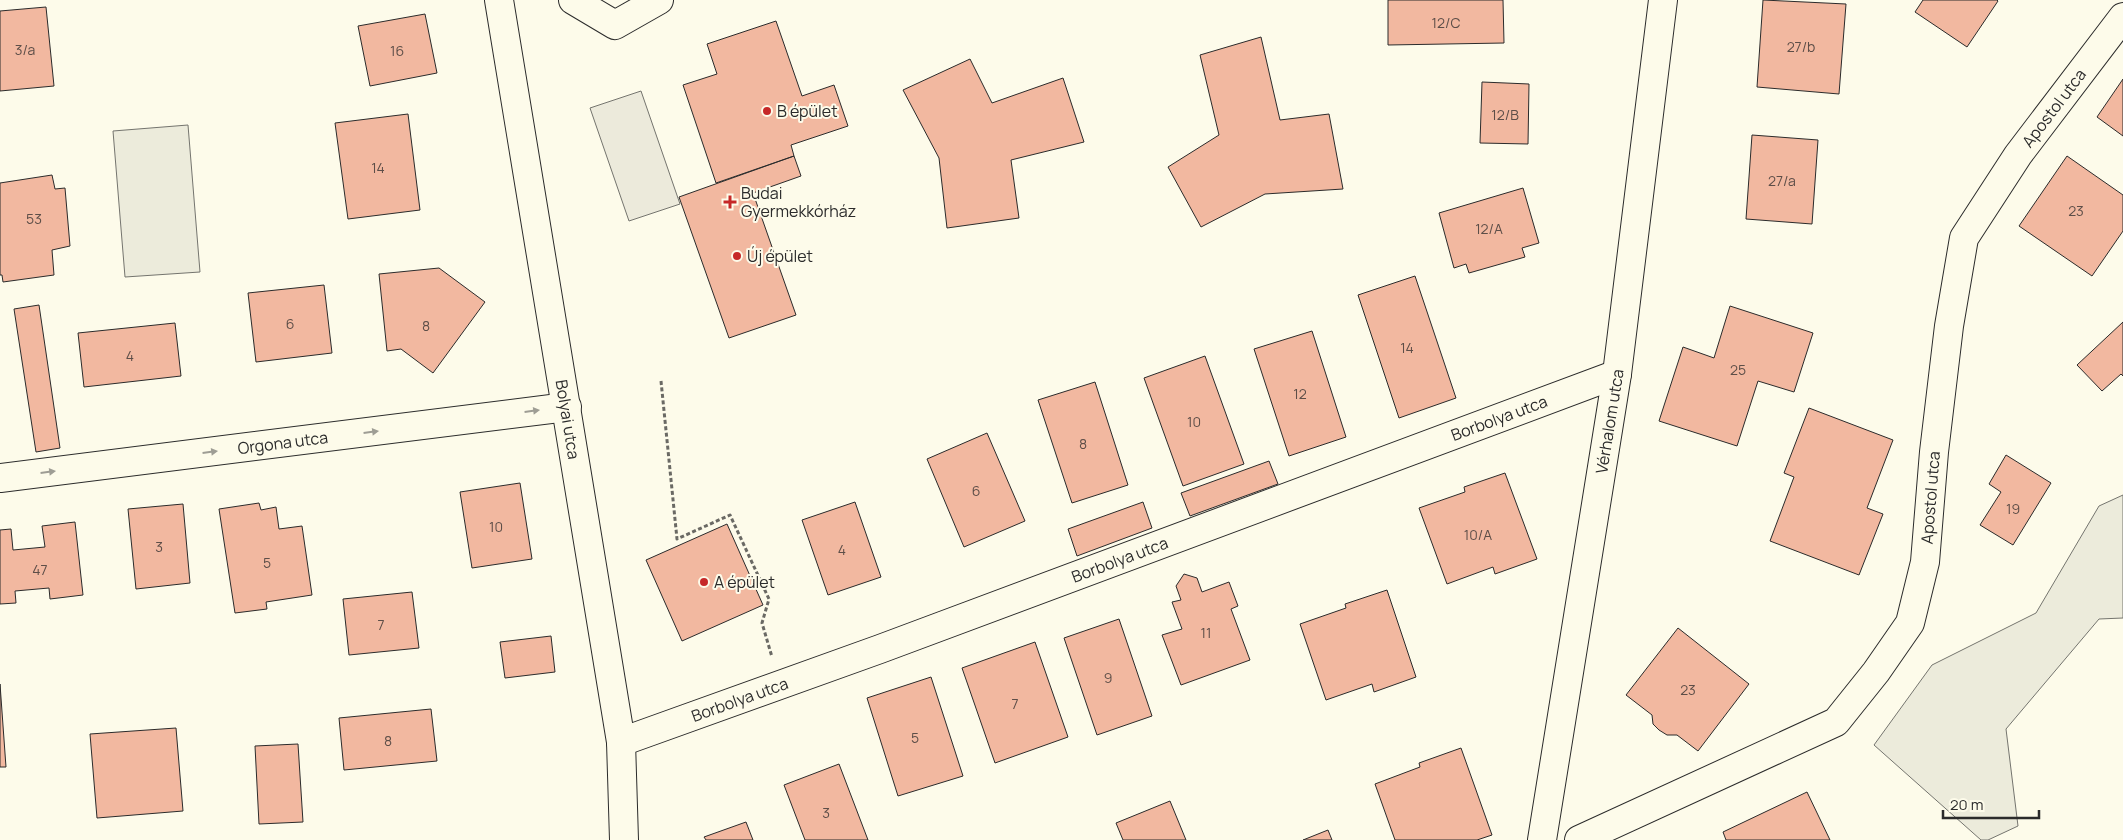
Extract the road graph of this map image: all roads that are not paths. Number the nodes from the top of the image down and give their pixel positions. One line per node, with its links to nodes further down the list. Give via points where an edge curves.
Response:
1 (499, 0): 7 (street, Bolyai utca)
2 (574, 0): 3 (street, via 615,25)
3 (659, 0)
4 (1662, 0): 6 (street, Vérhalom utca)
5 (2123, 17): 12 (street, Apostol utca, via 2018,156 1964,238 1949,326 1925,562 1910,623 1836,722)
6 (1617, 374): 9 (street, Borbolya utca, via 862,656); 11 (street, Vérhalom utca)
7 (567, 407): 8 (street, Orgona utca, one-way to 7); 9 (street, Bolyai utca)
8 (0, 478)
9 (621, 742): 10 (street, Bolyai utca)
10 (624, 840)
11 (1542, 840)
12 (1579, 840)

